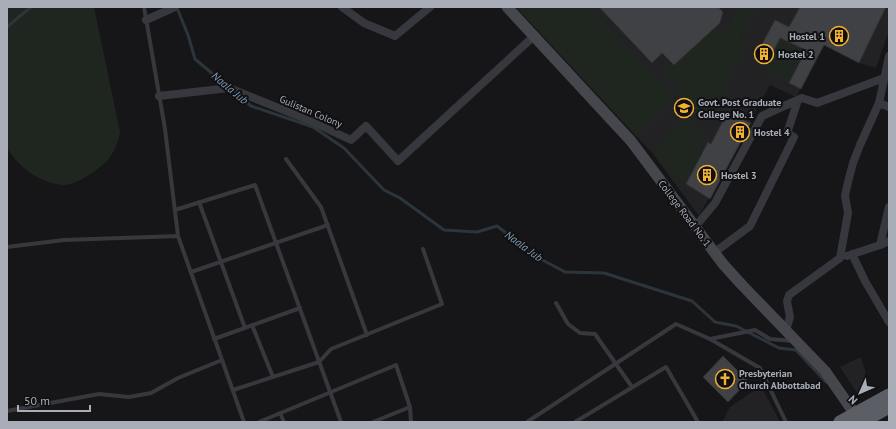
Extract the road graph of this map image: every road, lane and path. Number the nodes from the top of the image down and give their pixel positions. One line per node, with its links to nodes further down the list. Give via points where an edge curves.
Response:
1 (144, 7): 6 (lane)
2 (175, 7): 6 (street)
3 (342, 7): 4 (street, via 364,23 395,36)
4 (430, 7)
5 (507, 7): 7 (main road, College Road No. 1)
6 (146, 20): 10 (lane)
7 (534, 36): 10 (street, Gulistan Colony, via 398,161 366,126 351,140 306,118 229,88); 19 (main road, College Road No. 1, via 631,141)
8 (889, 56): 9 (street)
9 (884, 78): 11 (street, via 818,103 802,98); 12 (street)
10 (159, 96): 17 (lane)
11 (798, 100): 19 (street, via 762,116 715,203); 26 (street, via 786,133 794,137 750,226)
12 (879, 103): 13 (street); 28 (street, via 853,164 845,196 848,213)
13 (889, 107)
14 (286, 159): 18 (lane, via 321,207)
15 (199, 202): 17 (lane); 22 (lane, via 255,185); 29 (lane)
16 (889, 207): 23 (street)
17 (175, 210): 20 (lane)
18 (328, 225): 22 (lane); 37 (lane)
19 (695, 227): 26 (main road, College Road No. 1)
20 (178, 236): 24 (lane, via 64,240); 30 (lane)
21 (889, 241): 23 (street)
22 (276, 244): 29 (lane); 32 (lane)
23 (880, 245): 27 (street)
24 (7, 246)
25 (423, 249): 37 (lane, via 442,304)
26 (714, 252): 36 (main road, College Road No. 1)
27 (852, 254): 28 (street); 33 (street)
28 (840, 258): 36 (street, via 789,295 787,301 790,317)
29 (221, 262): 30 (lane); 35 (lane)
30 (191, 272): 38 (lane)
31 (556, 303): 43 (lane, via 568,324 580,333 595,334)
32 (300, 308): 34 (lane); 42 (lane)
33 (889, 322)
34 (252, 325): 35 (lane); 44 (lane)
35 (244, 328): 38 (lane)
36 (786, 330): 40 (main road, College Road No. 1)
37 (367, 335): 42 (lane, via 331,349)
38 (214, 339): 41 (lane)
39 (710, 339): 40 (lane, via 755,330 770,340); 43 (lane, via 676,324); 63 (lane, via 760,368)
40 (798, 342): 53 (main road, College Road No. 1, via 825,371)
41 (222, 360): 46 (lane); 51 (lane, via 178,378 151,393 129,397 99,394)
42 (319, 362): 44 (lane); 47 (lane)
43 (615, 364): 45 (lane); 60 (lane)
44 (273, 377): 46 (lane)
45 (632, 387): 61 (lane); 62 (lane, via 666,367)
46 (233, 390): 54 (lane)
47 (330, 392): 49 (lane, via 396,365); 52 (lane); 57 (lane)
48 (889, 395): 53 (highway)
49 (410, 407): 58 (lane); 59 (lane)
50 (889, 407): 53 (highway)
51 (7, 411)
52 (280, 413): 55 (lane); 56 (lane)
53 (859, 419): 64 (highway)
54 (244, 422)
55 (259, 422)
56 (284, 422)
57 (341, 422)
58 (373, 422)
59 (411, 422)
60 (527, 422)
61 (575, 422)
62 (698, 422)
63 (786, 422)
64 (840, 422)

